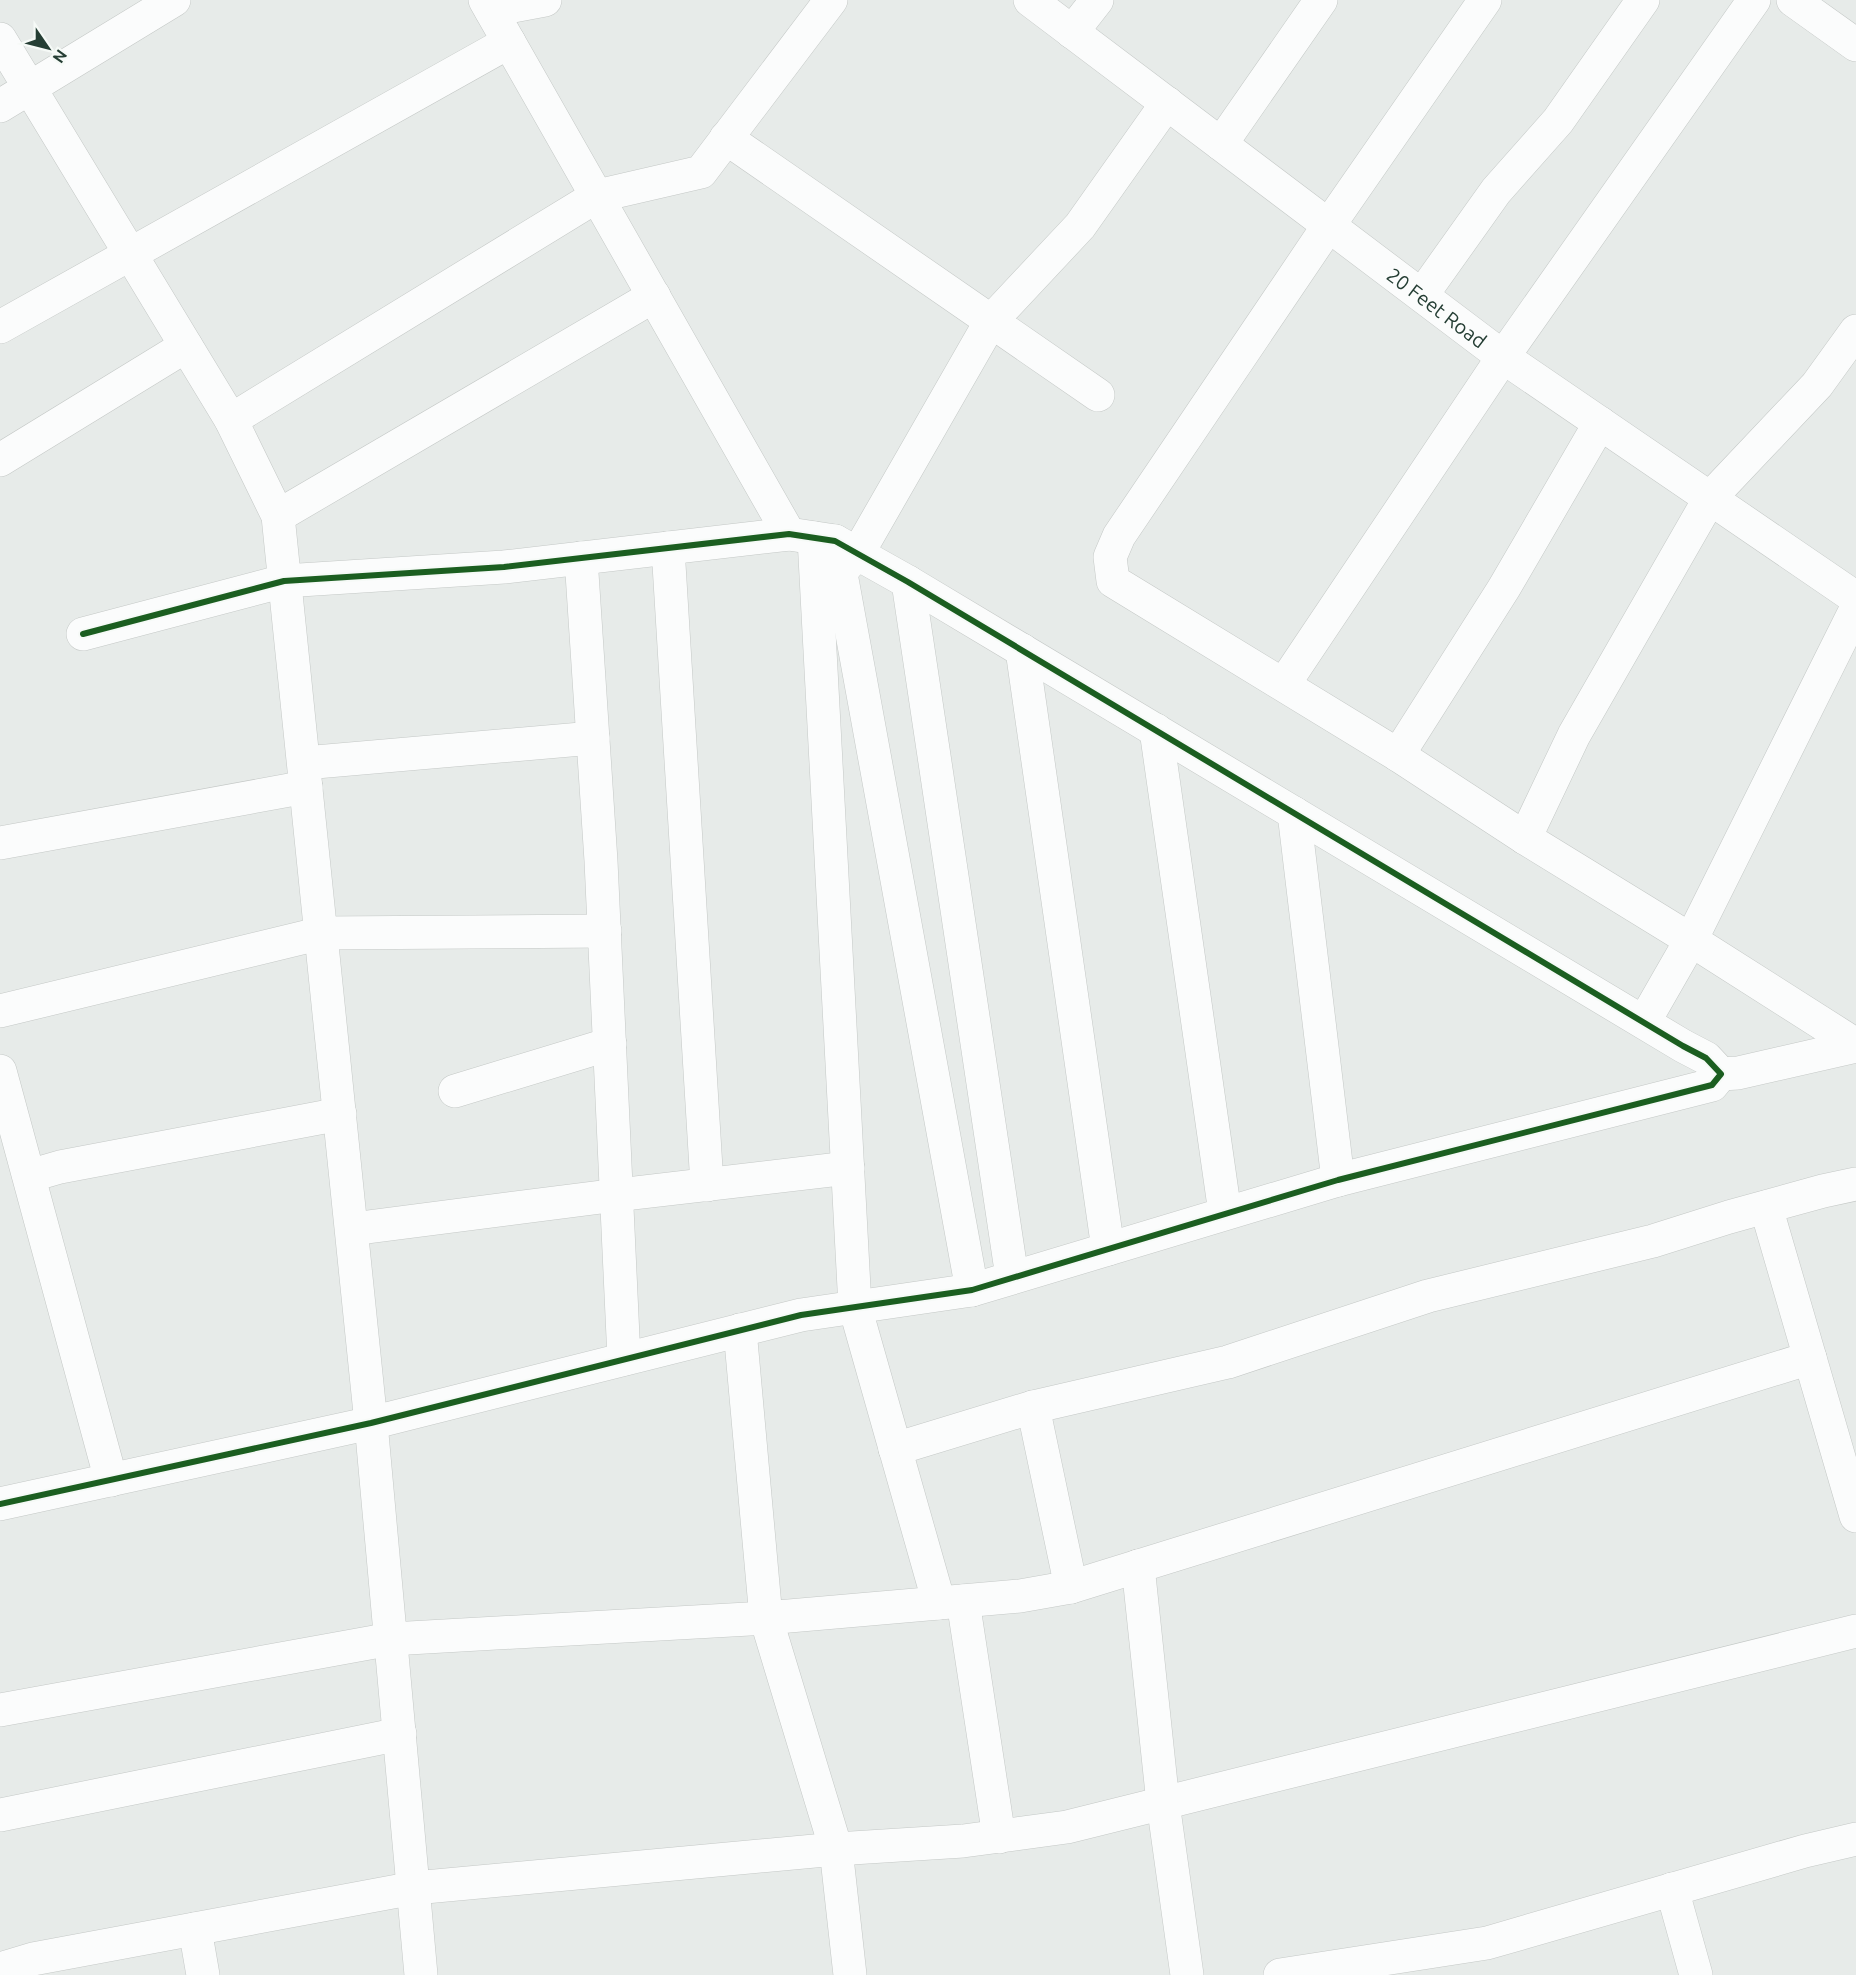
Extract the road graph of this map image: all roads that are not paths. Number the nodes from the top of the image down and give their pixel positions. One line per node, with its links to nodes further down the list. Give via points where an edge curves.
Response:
1 (174, 0): 16 (street)
2 (545, 0): 11 (street)
3 (831, 0): 19 (street)
4 (1030, 0): 12 (street, 20 Feet Road)
5 (1097, 0): 12 (street)
6 (1321, 0): 20 (street)
7 (1485, 0): 22 (street)
8 (1643, 0): 24 (street, via 1557,121 1496,191)
9 (1754, 0): 30 (street)
10 (1793, 0): 15 (street)
11 (488, 5): 14 (street)
12 (1072, 32): 17 (street, 20 Feet Road)
13 (0, 39): 16 (street)
14 (509, 42): 21 (street); 23 (street)
15 (1856, 45)
16 (30, 88): 18 (street); 23 (street)
17 (1167, 103): 20 (street, 20 Feet Road); 26 (street, via 1080,226)
18 (0, 106)
19 (726, 138): 21 (street, via 701,172); 26 (street)
20 (1221, 144): 22 (street, 20 Feet Road)
21 (597, 196): 25 (street); 32 (street)
22 (1329, 225): 24 (street, 20 Feet Road); 46 (street, via 1119,536 1110,557 1113,580)
23 (130, 253): 27 (street); 29 (street)
24 (1422, 295): 30 (street, 20 Feet Road)
25 (654, 296): 36 (street); 37 (street)
26 (991, 321): 31 (street); 37 (street)
27 (0, 327)
28 (1856, 331): 35 (street, via 1817,386)
29 (186, 346): 32 (street); 34 (street)
30 (1503, 357): 33 (street, 20 Feet Road); 46 (street)
31 (1098, 395)
32 (231, 420): 36 (street)
33 (1600, 423): 35 (street, 20 Feet Road); 49 (street, via 1504,588)
34 (0, 460)
35 (1710, 498): 42 (street, 20 Feet Road); 52 (street, via 1574,735)
36 (278, 516): 40 (street)
37 (827, 547): 38 (street); 41 (street); 66 (street); 76 (street)
38 (668, 548): 39 (street); 69 (street)
39 (581, 558): 40 (street, via 504,567); 48 (street)
40 (284, 581): 44 (street); 50 (street)
41 (908, 582): 45 (street); 75 (street)
42 (1856, 598)
43 (1856, 609): 56 (street)
44 (83, 634)
45 (1022, 650): 47 (street); 74 (street)
46 (1284, 684): 49 (street)
47 (1156, 730): 51 (street); 72 (street)
48 (593, 738): 50 (street); 54 (street)
49 (1398, 755): 52 (street)
50 (305, 775): 53 (street); 55 (street)
51 (1294, 813): 58 (street); 67 (street)
52 (1525, 838): 56 (street)
53 (0, 843)
54 (605, 930): 55 (street); 59 (street)
55 (322, 933): 57 (street); 64 (street)
56 (1691, 940): 58 (street); 60 (street)
57 (0, 1011)
58 (1644, 1022): 62 (street, via 1706,1058)
59 (610, 1044): 63 (street); 70 (street)
60 (1856, 1046): 62 (street)
61 (0, 1071): 65 (street)
62 (1721, 1074): 67 (street, via 1712,1085)
63 (455, 1091)
64 (340, 1114): 65 (street, via 60,1167); 73 (street)
65 (18, 1167): 84 (street)
66 (848, 1168): 69 (street); 77 (street)
67 (1338, 1180): 72 (street)
68 (1856, 1184): 71 (street)
69 (706, 1185): 70 (street)
70 (617, 1195): 73 (street); 80 (street)
71 (1766, 1207): 79 (street); 81 (street, via 1653,1241 1428,1296 1228,1362)
72 (1225, 1213): 74 (street)
73 (352, 1229): 82 (street)
74 (1108, 1249): 75 (street)
75 (1012, 1277): 76 (street)
76 (972, 1290): 77 (street)
77 (855, 1307): 78 (street); 83 (street)
78 (740, 1330): 80 (street); 90 (street)
79 (1810, 1358): 86 (street); 87 (street)
80 (624, 1359): 82 (street)
81 (1033, 1407): 83 (street); 88 (street)
82 (371, 1423): 84 (street); 92 (street)
83 (895, 1449): 89 (street)
84 (111, 1480): 85 (street)
85 (0, 1504)
86 (1856, 1516)
87 (1138, 1566): 88 (street); 95 (street)
88 (1071, 1587): 89 (street)
89 (951, 1602): 90 (street); 97 (street)
90 (766, 1618): 92 (street); 99 (street)
91 (1856, 1631): 95 (street)
92 (391, 1639): 93 (street); 94 (street)
93 (0, 1710)
94 (400, 1734): 96 (street); 100 (street)
95 (1163, 1803): 97 (street, via 1067,1827); 107 (street)
96 (0, 1815)
97 (999, 1837): 99 (street)
98 (1856, 1839): 101 (street)
99 (836, 1849): 100 (street); 106 (street)
100 (414, 1888): 102 (street); 105 (street)
101 (1672, 1889): 108 (street, via 1487,1943); 109 (street)
102 (195, 1929): 103 (street, via 33,1959); 104 (street)
103 (0, 1969)
104 (203, 1975)
105 (421, 1975)
106 (850, 1975)
107 (1187, 1975)
108 (1280, 1975)
109 (1696, 1975)

